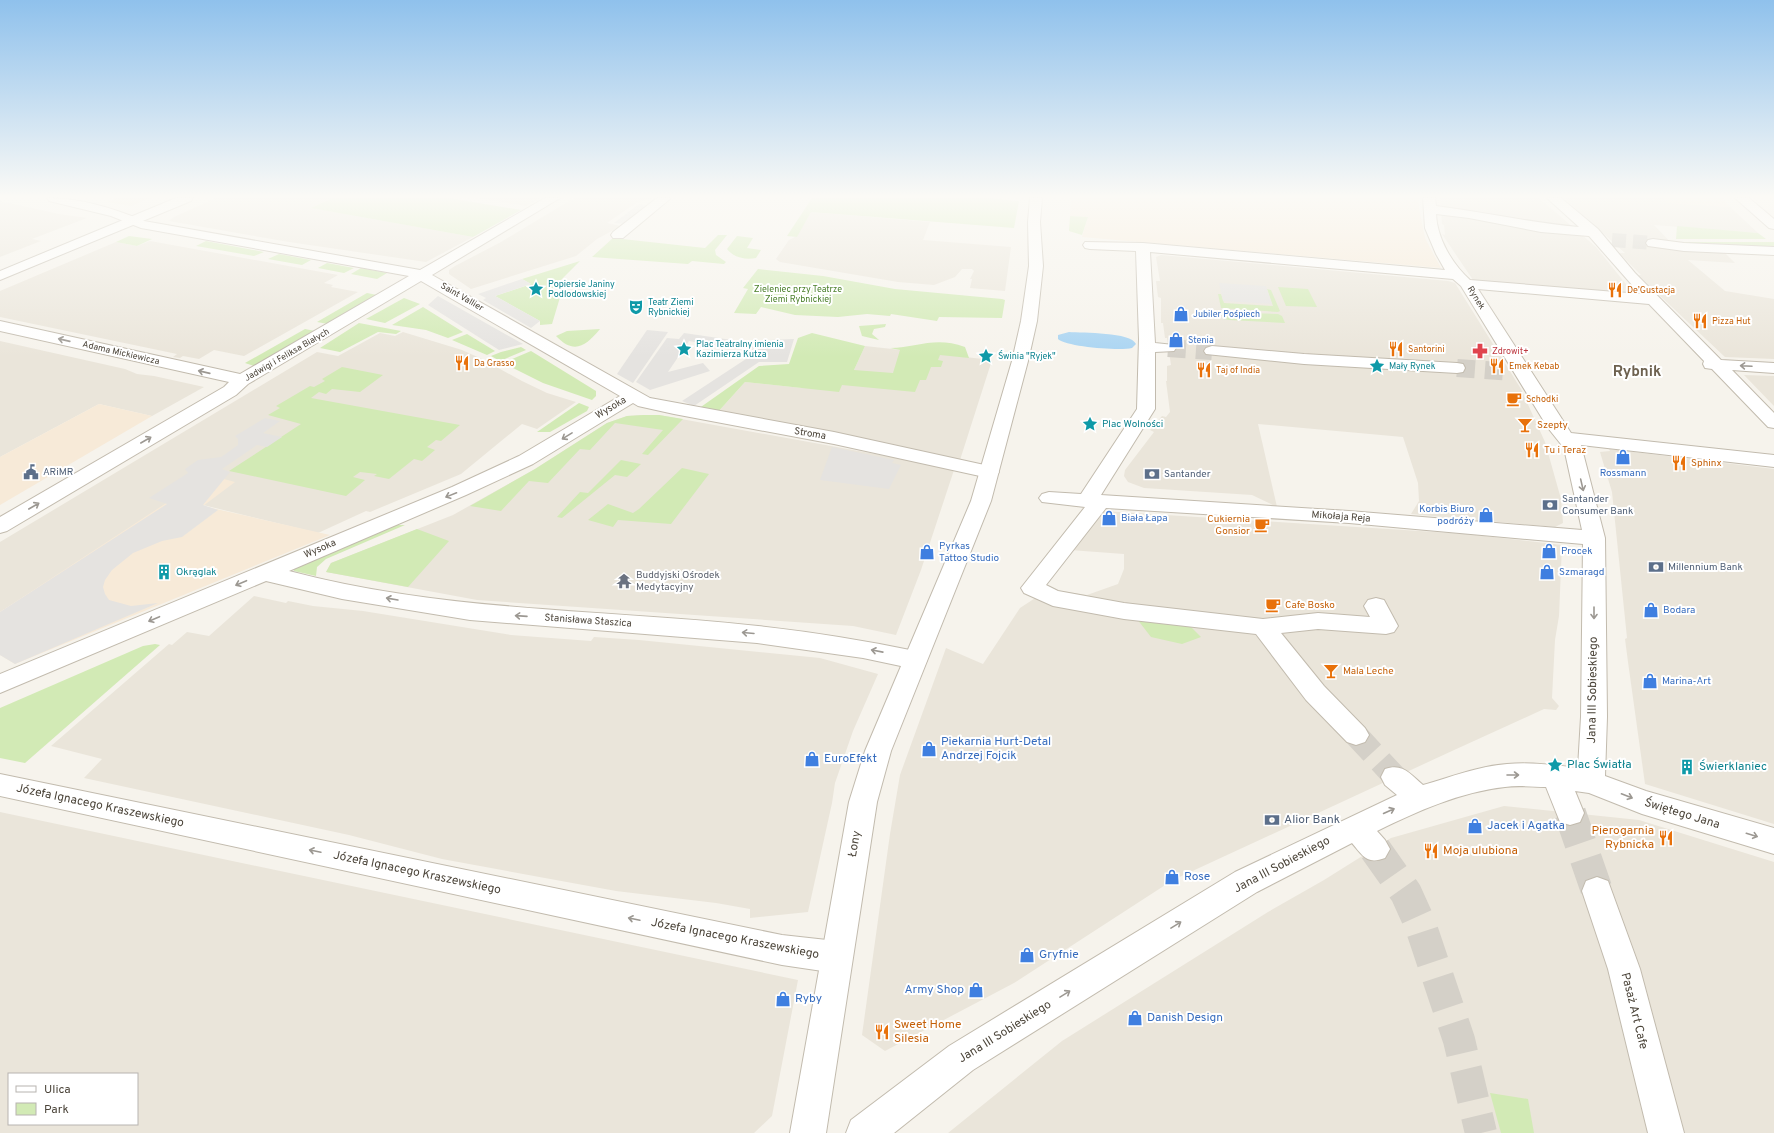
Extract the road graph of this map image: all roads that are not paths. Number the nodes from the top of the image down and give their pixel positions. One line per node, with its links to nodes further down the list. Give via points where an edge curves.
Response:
1 (60, 251): 10 (street)
2 (292, 251): 9 (street, Saint Vallier)
3 (464, 251): 9 (street, Jadwigi i Feliksa Białych)
4 (1035, 251): 25 (street, via 1036,266 1029,321)
5 (1143, 251): 14 (street)
6 (1234, 251): 11 (street, via 1261,252)
7 (1446, 251): 11 (street)
8 (1612, 251): 12 (street)
9 (423, 275): 20 (street, Jadwigi i Feliksa Białych); 21 (street, Saint Vallier)
10 (0, 276)
11 (1467, 282): 12 (street, Rynek); 23 (street, Rynek, via 1522,372)
12 (1651, 302): 17 (street)
13 (0, 326): 20 (street, Adama Mickiewicza, one-way to 13)
14 (1147, 347): 15 (street); 27 (street, via 1146,409)
15 (1168, 348)
16 (1212, 351): 18 (street)
17 (1711, 364): 19 (street, one-way to 17); 22 (street)
18 (1457, 368)
19 (1774, 368)
20 (242, 380): 28 (street, Jadwigi i Feliksa Białych, one-way to 20, via 230,391)
21 (632, 396): 25 (street, Stroma, via 662,406 834,438); 30 (street, Wysoka, one-way to 30, via 526,460)
22 (1774, 423)
23 (1570, 439): 24 (street); 29 (street, Jana III Sobieskiego, one-way to 29)
24 (1774, 461)
25 (989, 472): 33 (street, Łony, via 978,512)
26 (1049, 498): 27 (street, Mikołaja Reja)
27 (1093, 502): 29 (street, Mikołaja Reja, via 1349,517); 32 (street, via 1032,588 1053,598 1124,611)
28 (0, 526)
29 (1594, 538): 38 (street, Jana III Sobieskiego, one-way to 38, via 1594,717)
30 (264, 573): 33 (street, Stanisława Staszica, one-way to 30, via 851,646 775,636 491,614 429,606 321,587); 34 (street, Wysoka, one-way to 34)
31 (1376, 606): 32 (street, via 1386,626 1318,621)
32 (1263, 627): 35 (street, via 1315,693)
33 (915, 660): 46 (street, Łony, via 869,776)
34 (0, 684)
35 (1356, 735)
36 (1555, 776): 38 (street, Jana III Sobieskiego); 40 (street, Jana III Sobieskiego, one-way to 36, via 1482,779 1507,775); 41 (street)
37 (1395, 777): 40 (street)
38 (1591, 782): 43 (street, Świętego Jana, one-way to 43, via 1642,802)
39 (0, 785): 46 (street, Józefa Ignacego Kraszewskiego, one-way to 39, via 774,948)
40 (1419, 798): 42 (street, Jana III Sobieskiego, one-way to 40)
41 (1570, 812)
42 (1356, 827): 44 (street); 48 (street, Jana III Sobieskiego, one-way to 42, via 961,1058 1246,882)
43 (1774, 842)
44 (1375, 849)
45 (1597, 891): 49 (street, Pasaż Art Cafe, via 1624,969)
46 (836, 957): 47 (street, Łony)
47 (808, 1133)
48 (864, 1133)
49 (1666, 1133)

